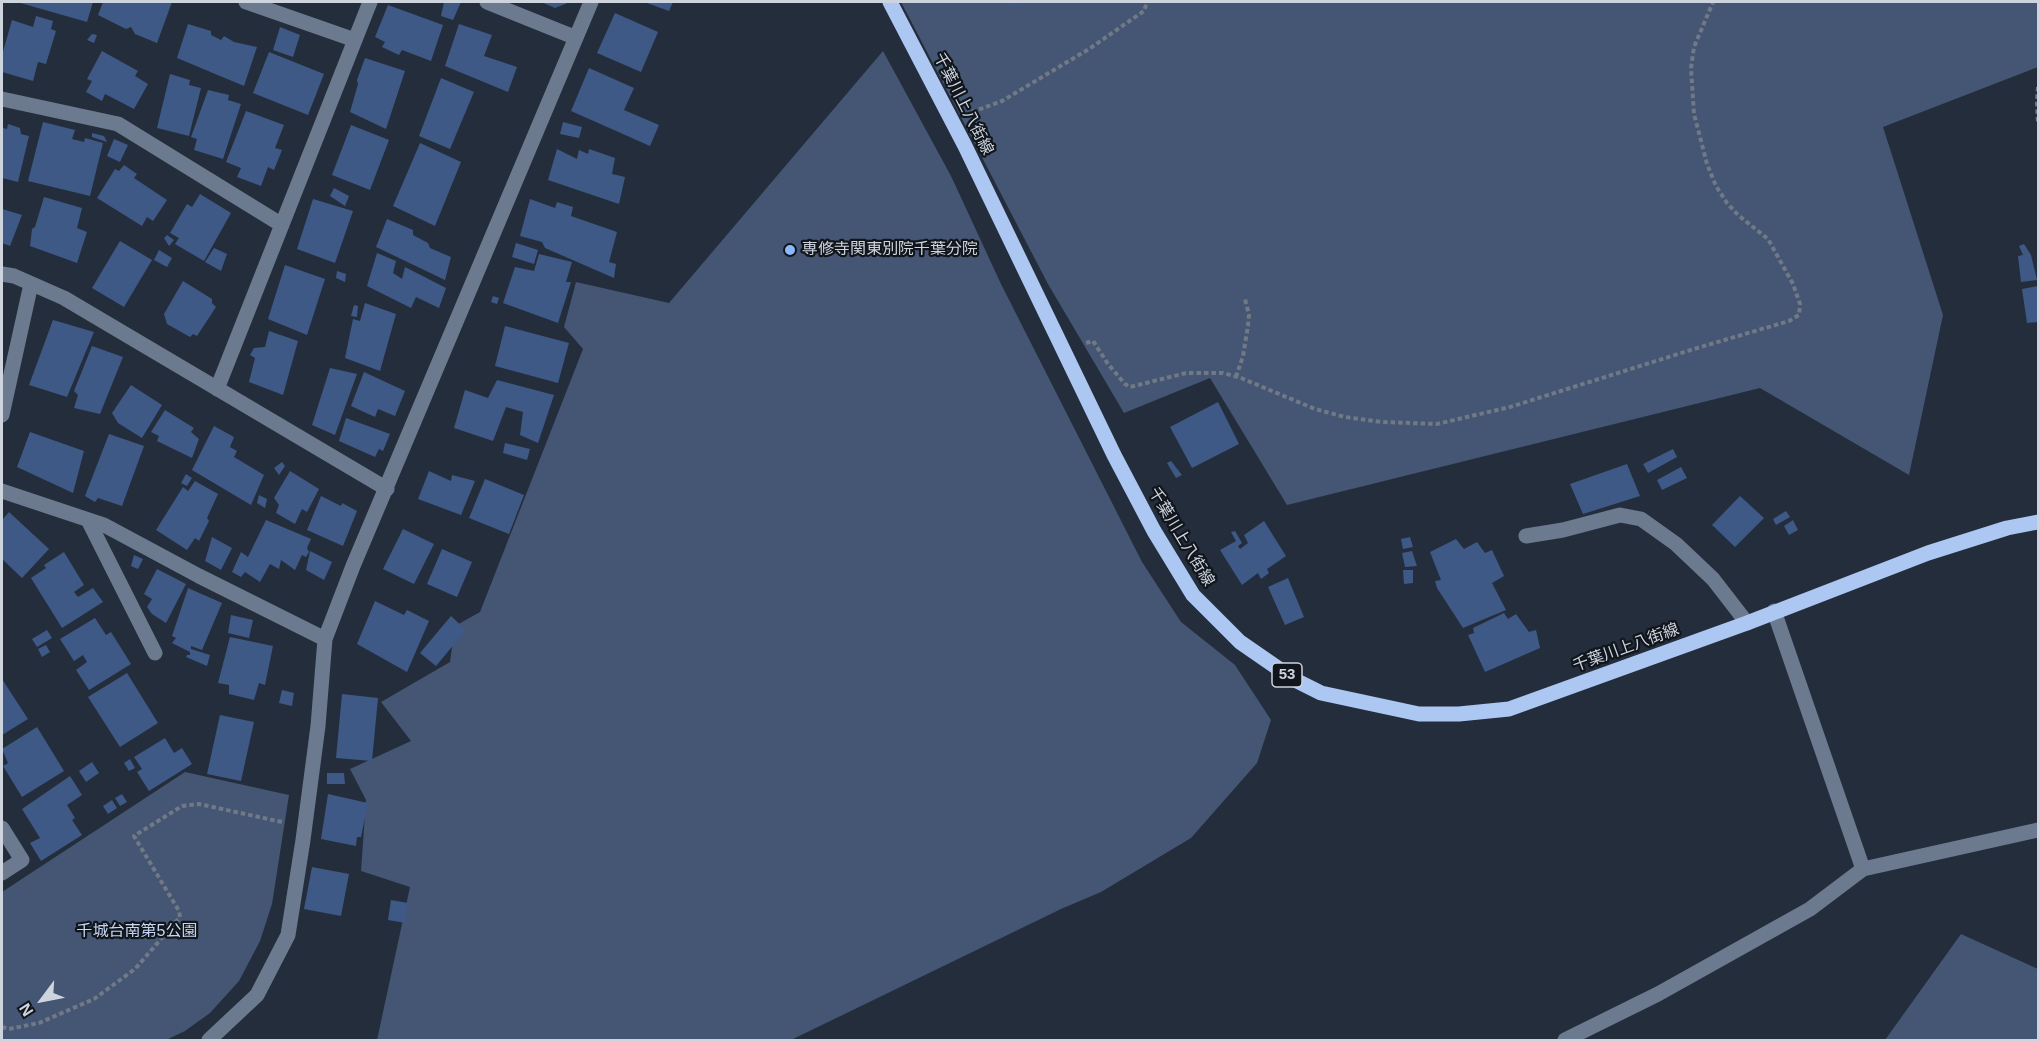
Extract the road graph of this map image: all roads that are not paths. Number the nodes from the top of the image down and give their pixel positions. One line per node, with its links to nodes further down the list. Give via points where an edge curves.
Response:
1 (246, 2): 7 (street)
2 (370, 2): 7 (street)
3 (487, 2): 6 (street)
4 (591, 2): 6 (street)
5 (890, 2): 20 (main road, 千葉川上八街線 / 53, via 1154,531 1193,595 1240,642 1295,680 1322,693 1419,714 1460,714 1509,709)
6 (574, 37): 14 (street)
7 (355, 40): 9 (street)
8 (2, 99): 9 (street, via 118,123)
9 (282, 225): 12 (street)
10 (2, 274): 11 (street)
11 (31, 284): 12 (street, via 64,298); 13 (street)
12 (217, 389): 14 (street)
13 (2, 416)
14 (387, 489): 21 (street)
15 (2, 491): 16 (street)
16 (88, 520): 21 (street, via 105,525); 22 (street)
17 (2038, 522): 19 (main road, 千葉川上八街線 / 53, via 1928,554)
18 (1526, 537): 20 (street, via 1620,515 1641,519 1676,544 1713,579)
19 (1774, 611): 20 (main road, 千葉川上八街線 / 53); 25 (street)
20 (1747, 623)
21 (325, 639): 27 (street, via 318,726 288,934 256,995)
22 (155, 653)
23 (2, 828): 26 (street, via 22,860)
24 (2038, 830): 25 (street)
25 (1863, 869): 28 (street, via 1810,909 1658,994)
26 (2, 873)
27 (209, 1041)
28 (1564, 1041)

